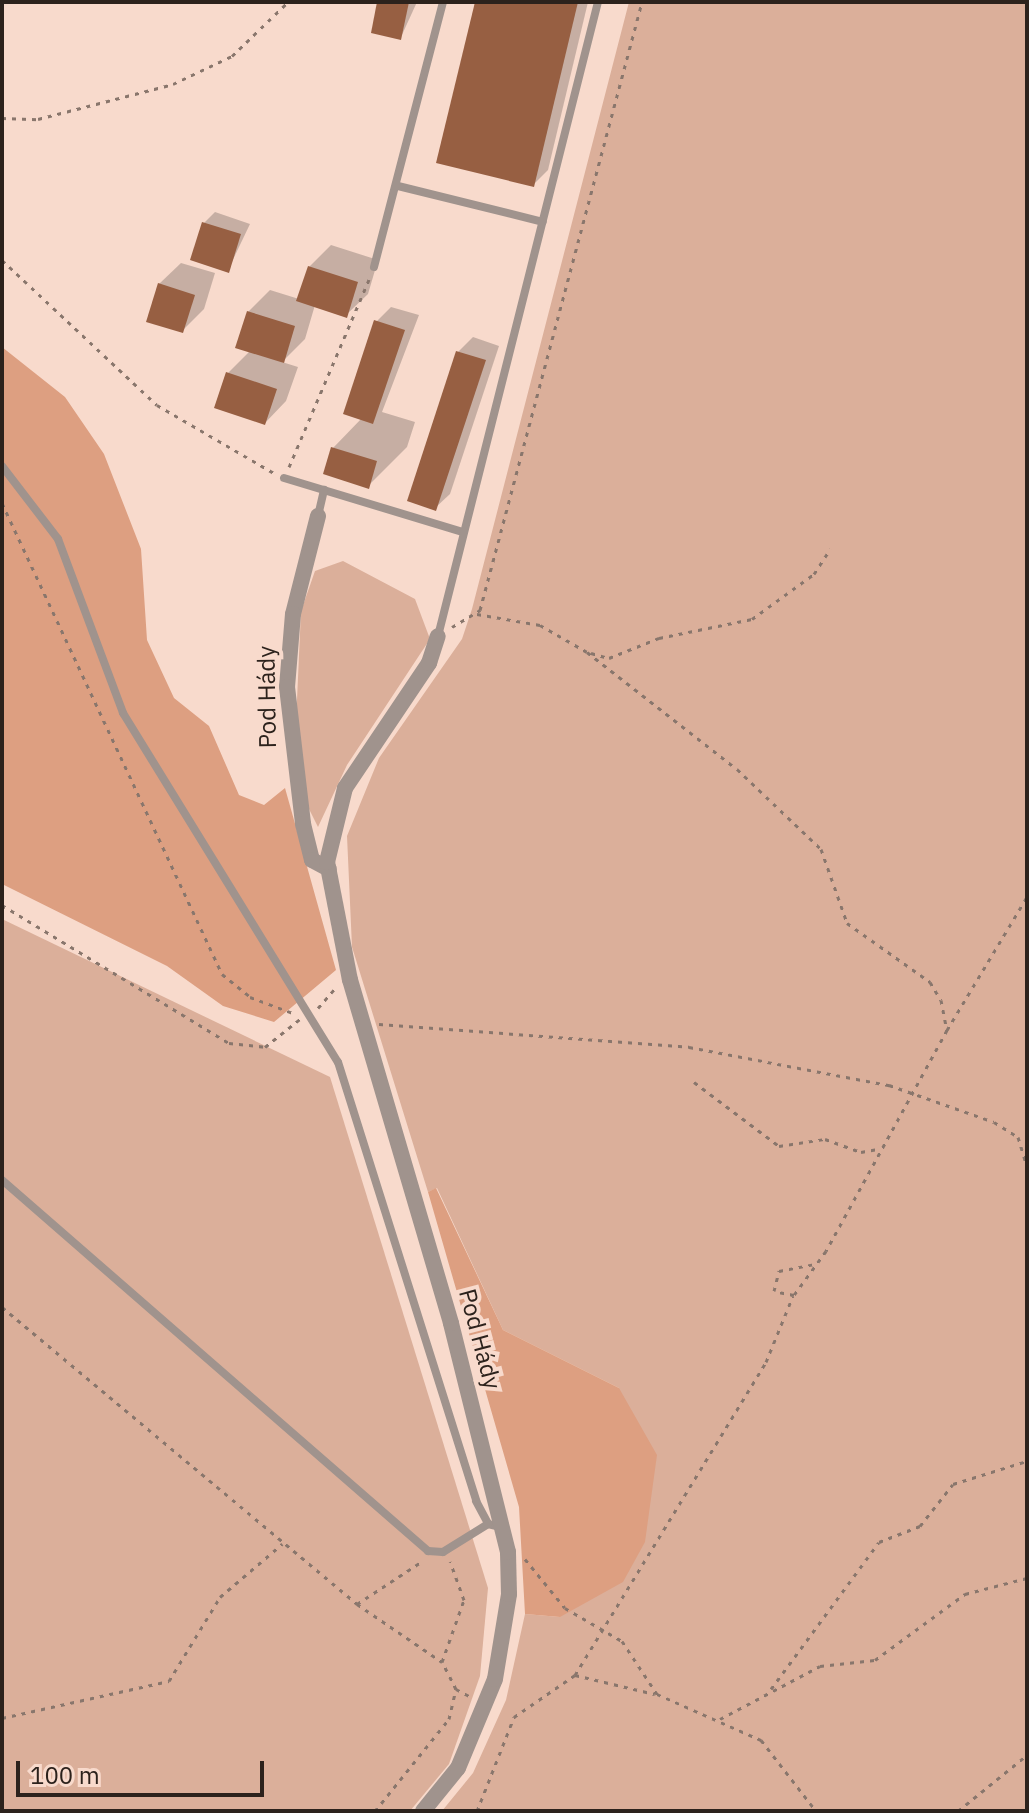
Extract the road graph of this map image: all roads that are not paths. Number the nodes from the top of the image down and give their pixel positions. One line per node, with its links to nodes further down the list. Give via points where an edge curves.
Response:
1 (443, 2): 3 (lane)
2 (598, 2): 4 (lane)
3 (398, 186): 4 (lane); 5 (lane)
4 (543, 222): 10 (lane)
5 (374, 267)
6 (2, 466): 14 (lane, via 58,539 123,713 338,1062 404,1290)
7 (284, 478): 8 (lane)
8 (324, 490): 9 (lane); 10 (lane)
9 (318, 516): 12 (street, Pod Hády, via 293,614 287,687 303,824 312,860)
10 (463, 532): 11 (lane)
11 (438, 636): 12 (street, Pod Hády, via 429,663 345,788)
12 (329, 869): 14 (street, Pod Hády, via 350,980)
13 (2, 1180): 14 (lane, via 428,1551 443,1552)
14 (497, 1526): 15 (street, Pod Hády, via 508,1552 509,1594 495,1679 458,1768)
15 (423, 1811)

